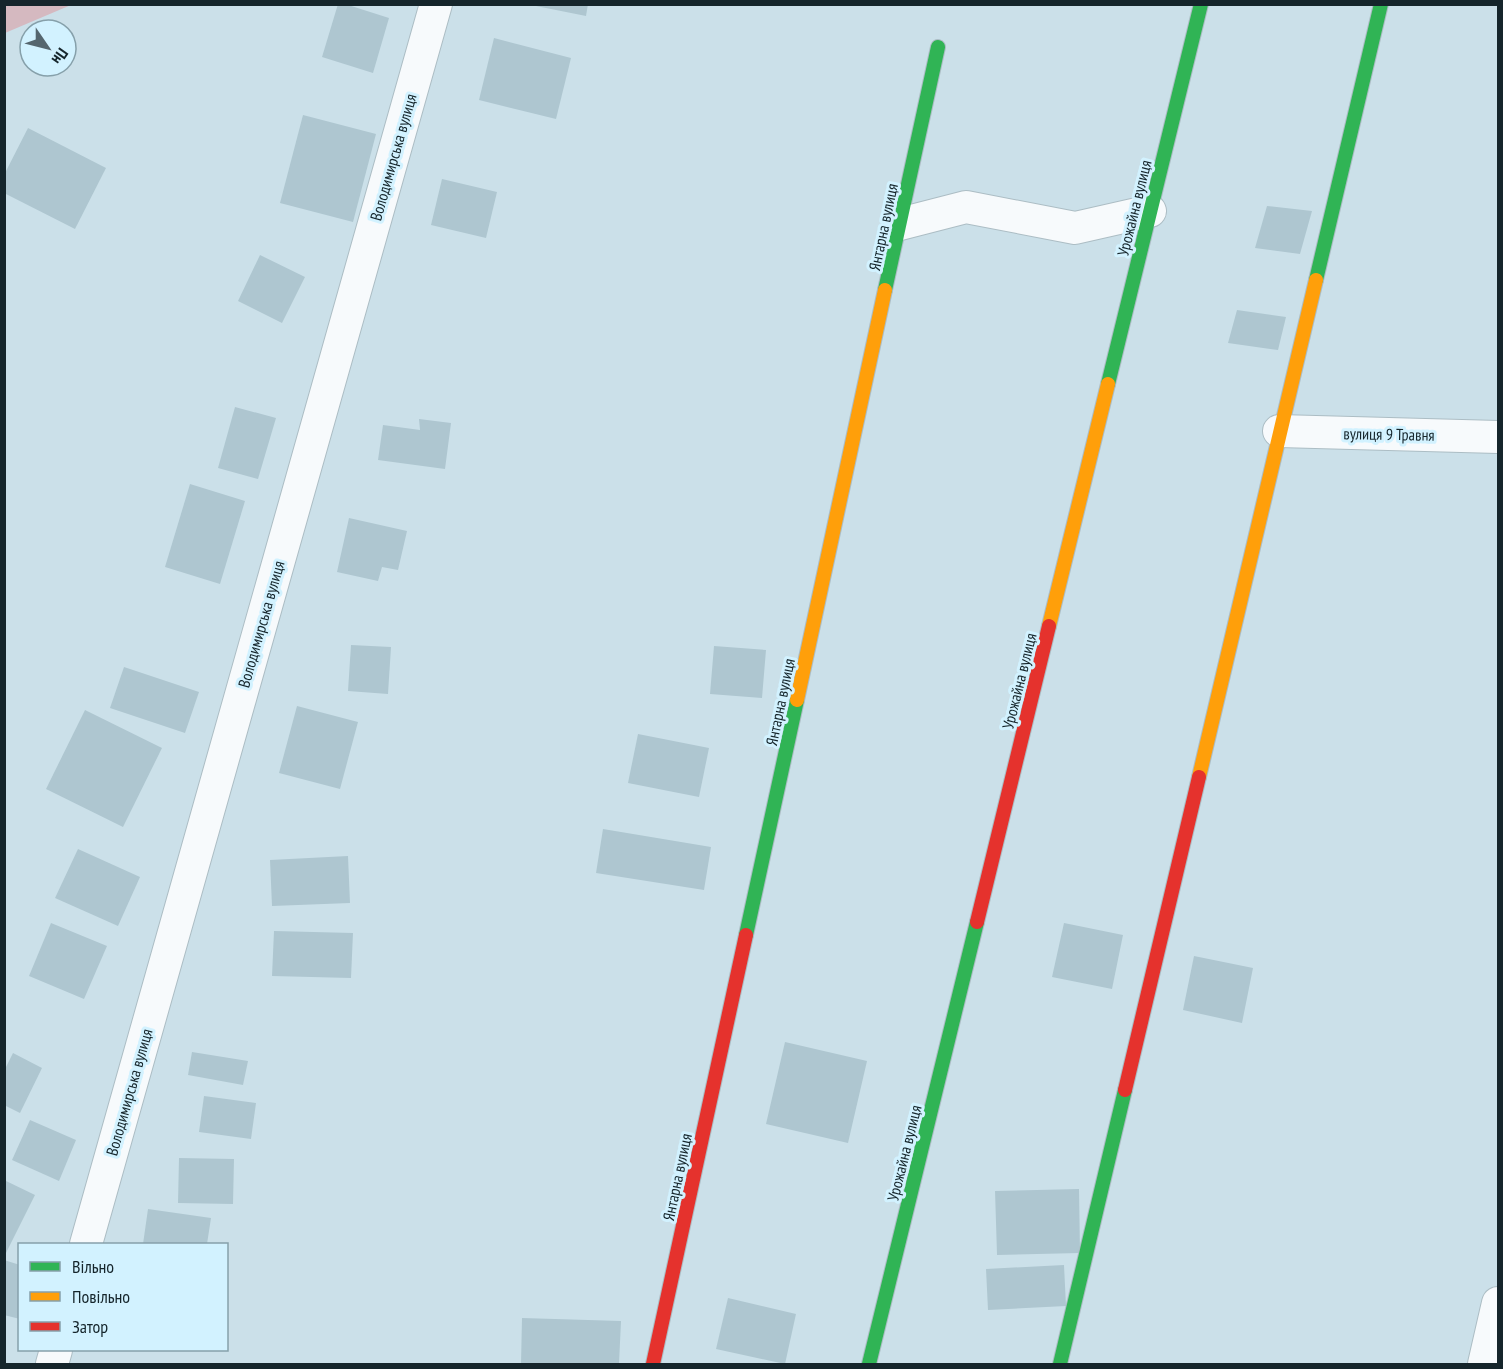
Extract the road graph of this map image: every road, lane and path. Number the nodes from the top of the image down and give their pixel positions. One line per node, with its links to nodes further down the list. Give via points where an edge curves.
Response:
1 (436, 4): 9 (street, Володимирська вулиця)
2 (1201, 4): 5 (street, Урожайна вулиця)
3 (1381, 4): 7 (street)
4 (938, 47): 6 (street, Янтарна вулиця)
5 (1150, 211): 6 (street, via 1075,228 966,207); 12 (street, Урожайна вулиця)
6 (900, 225): 11 (street, Янтарна вулиця)
7 (1279, 431): 8 (street, вулиця 9 Травня); 13 (street)
8 (1498, 437)
9 (87, 1243)
10 (1498, 1302): 14 (street)
11 (653, 1365)
12 (869, 1365)
13 (1060, 1365)
14 (1484, 1365)

